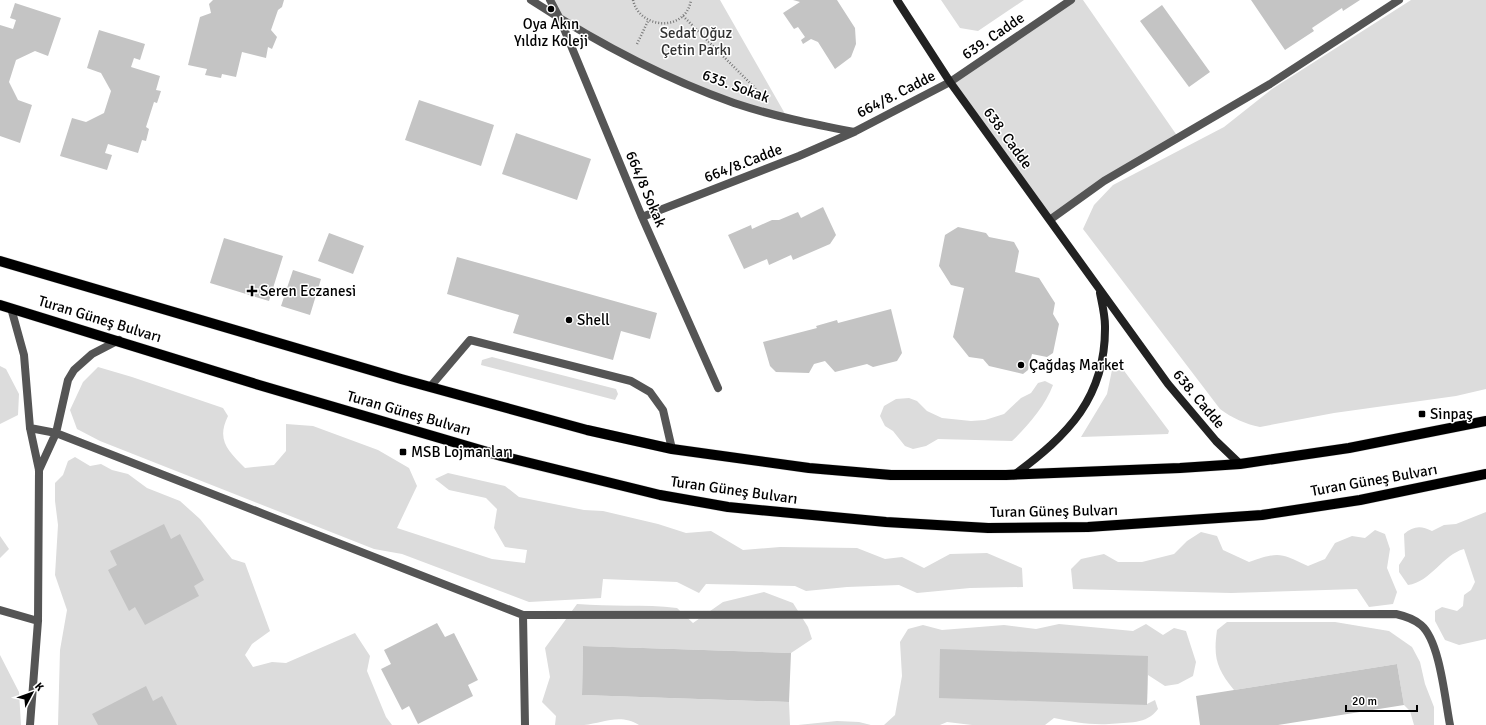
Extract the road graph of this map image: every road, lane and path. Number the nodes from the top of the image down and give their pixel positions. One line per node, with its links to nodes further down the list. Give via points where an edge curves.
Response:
1 (531, 0): 9 (street, 635. Sokak)
2 (550, 0): 9 (street, 664/8 Sokak)
3 (633, 0): 10 (path, via 639,13)
4 (691, 0): 8 (path)
5 (897, 0): 12 (street, 638. Cadde)
6 (1071, 0): 12 (street, 639. Cadde)
7 (1399, 0): 16 (street, via 1270,84 1104,181)
8 (683, 16): 10 (path, via 673,22 660,24); 13 (path, via 755,88)
9 (560, 19): 11 (street, 635. Sokak); 15 (street, 664/8 Sokak)
10 (648, 21): 11 (path)
11 (631, 57): 13 (street, 635. Sokak, via 719,97)
12 (950, 82): 14 (street, 664/8. Cadde); 16 (street, 638. Cadde)
13 (758, 110): 14 (street, 635. Sokak, via 797,121)
14 (854, 132): 15 (street, 664/8.Cadde)
15 (642, 217): 23 (street, 664/8 Sokak)
16 (1050, 219): 18 (street, 638. Cadde)
17 (0, 261): 22 (main road, Turan Güneş Bulvarı)
18 (1100, 290): 28 (street, 638. Cadde, via 1168,384 1216,441); 31 (street, 638. Cadde, via 1105,324 1104,346 1099,376 1090,398 1069,427 1037,458)
19 (0, 305): 20 (main road, Turan Güneş Bulvarı)
20 (11, 308): 21 (main road, Turan Güneş Bulvarı); 25 (street, via 22,343 27,371)
21 (119, 340): 26 (street, via 92,354 74,370 68,380); 30 (main road, Turan Güneş Bulvarı, via 382,421 578,476 660,495 728,507 806,515 988,528 1088,527 1262,515 1360,500)
22 (430, 387): 27 (main road, Turan Güneş Bulvarı, via 587,430); 27 (street, via 470,340 631,381 650,392 663,410)
23 (718, 388)
24 (1486, 421): 28 (main road, Turan Güneş Bulvarı, via 1349,448)
25 (30, 428): 26 (street); 29 (street)
26 (56, 433): 29 (street); 33 (street)
27 (672, 449): 31 (main road, Turan Güneş Bulvarı, via 809,468 891,475)
28 (1240, 464): 31 (main road, Turan Güneş Bulvarı)
29 (39, 470): 34 (street)
30 (1486, 474)
31 (1014, 475)
32 (0, 610): 34 (street)
33 (523, 615): 36 (street); 37 (street, via 1396,614 1410,618 1422,626 1430,637 1437,655)
34 (38, 621): 35 (street)
35 (30, 725)
36 (525, 725)
37 (1450, 725)

